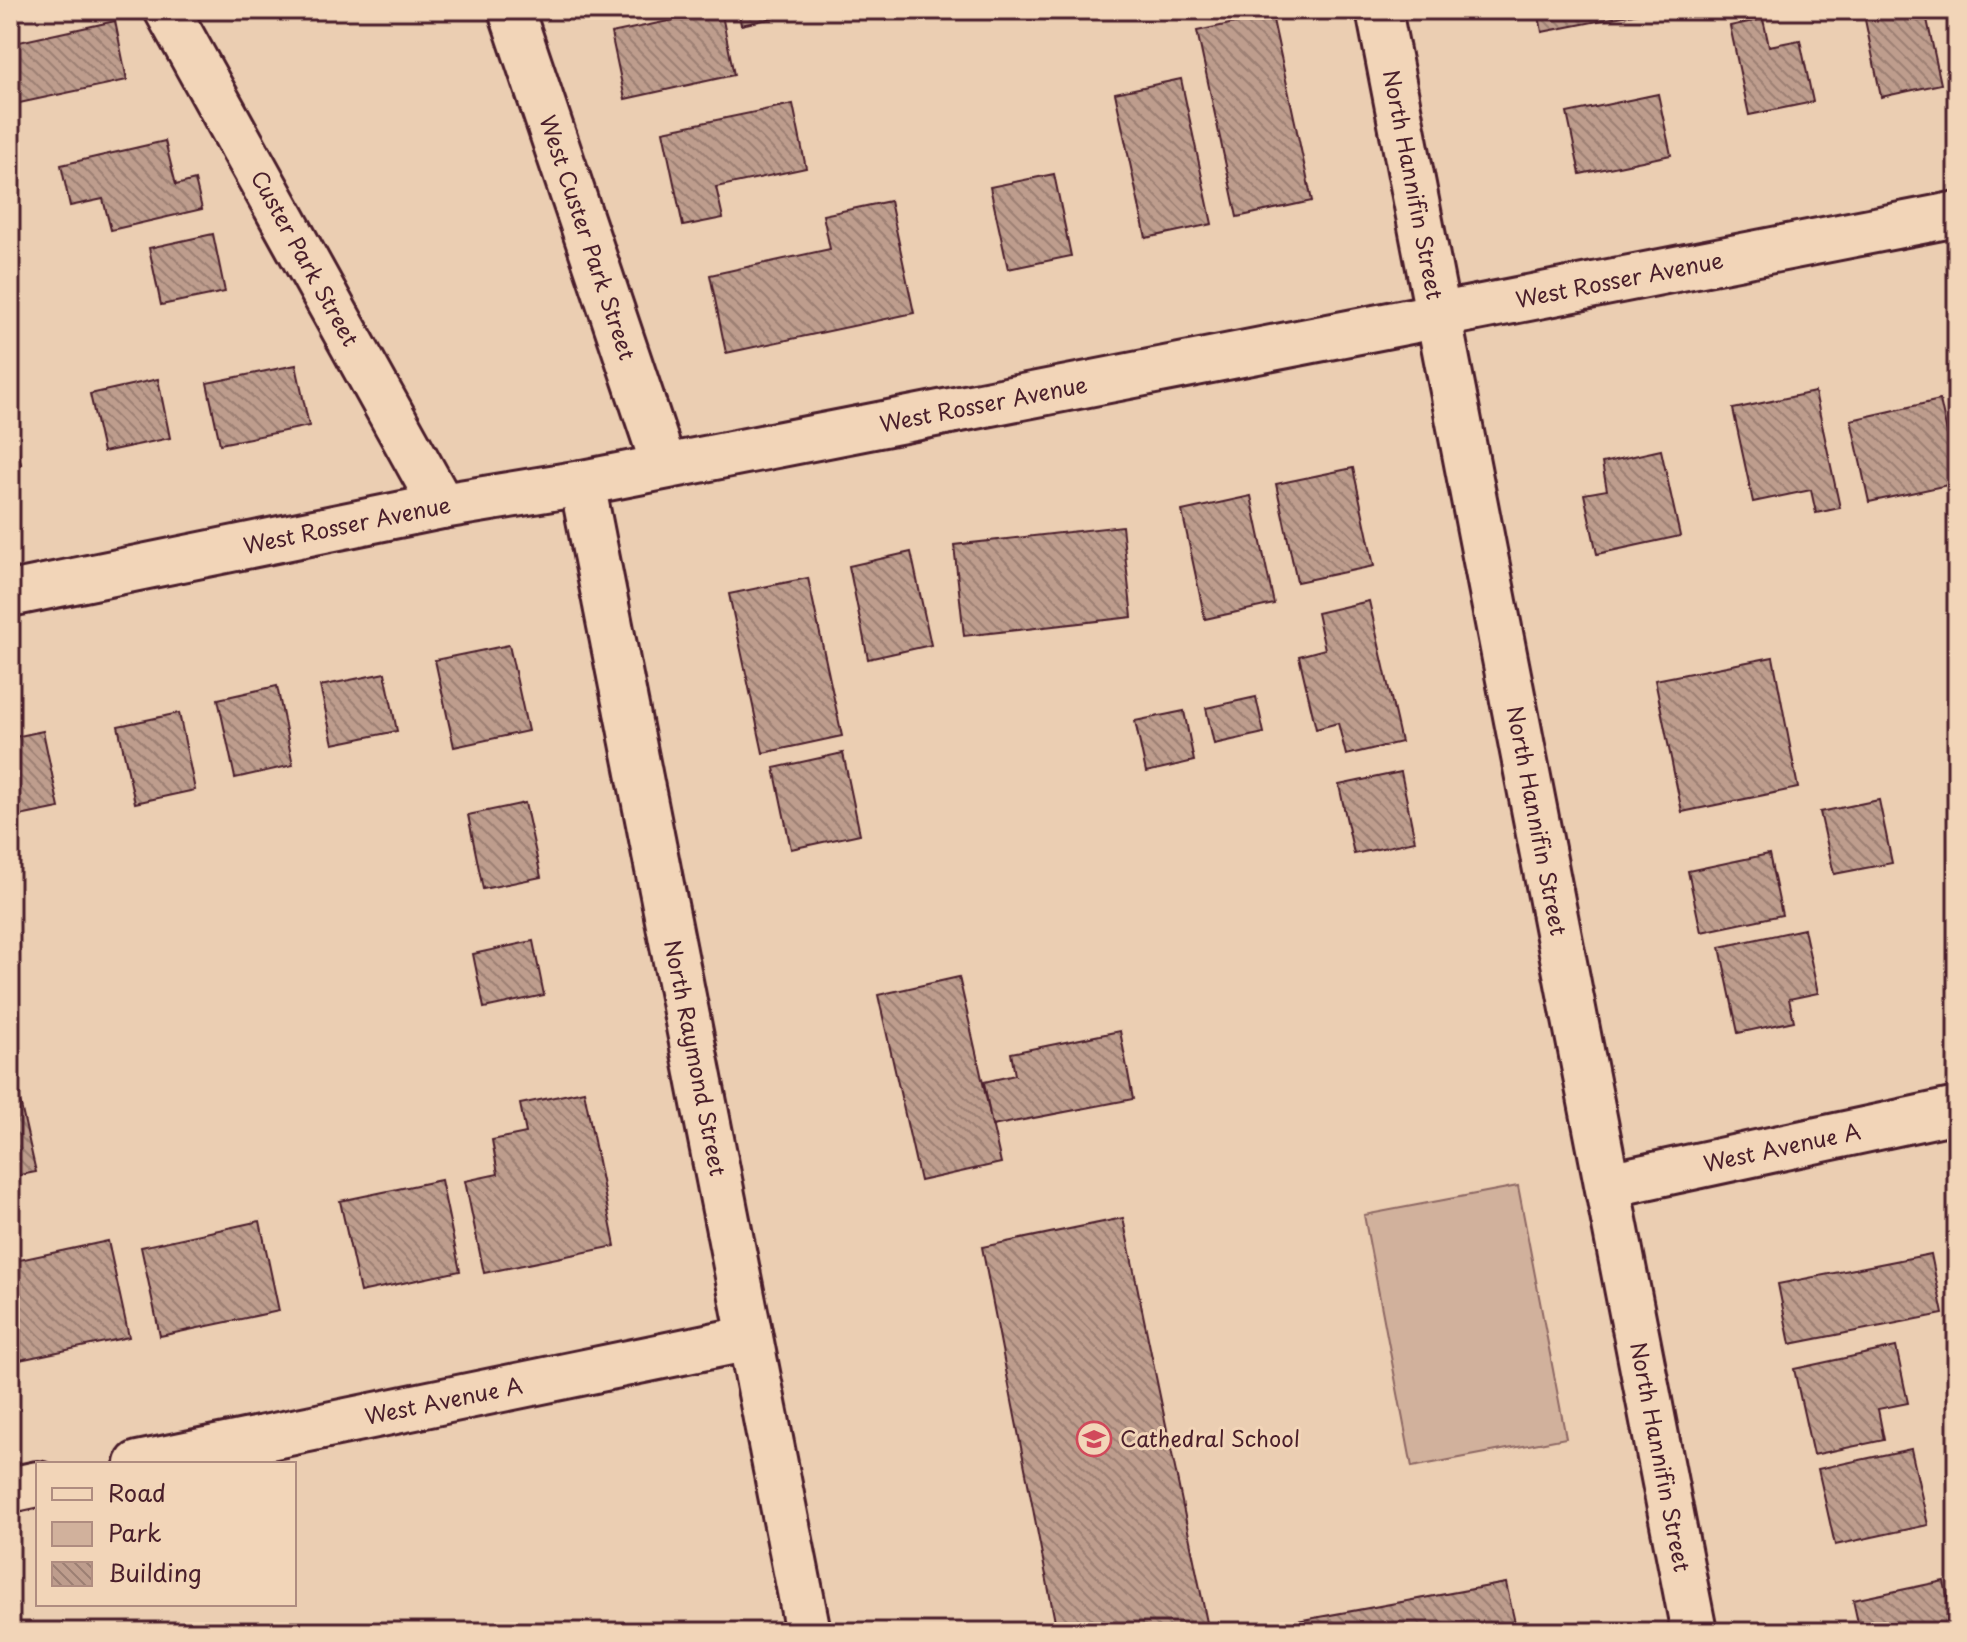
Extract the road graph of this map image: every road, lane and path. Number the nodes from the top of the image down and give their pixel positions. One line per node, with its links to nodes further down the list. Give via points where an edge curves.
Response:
1 (167, 10): 8 (street, Custer Park Street)
2 (511, 10): 6 (street, West Custer Park Street)
3 (1379, 10): 5 (street, North Hannifin Street)
4 (1957, 214): 5 (street, West Rosser Avenue)
5 (1437, 315): 6 (street, West Rosser Avenue); 11 (street, North Hannifin Street)
6 (664, 466): 7 (street, West Rosser Avenue)
7 (582, 483): 8 (street, West Rosser Avenue); 12 (street, North Raymond Street)
8 (442, 506): 9 (street, West Rosser Avenue)
9 (10, 594)
10 (1957, 1110): 11 (street, West Avenue A)
11 (1608, 1185): 17 (street, North Hannifin Street)
12 (750, 1338): 13 (street, West Avenue A); 16 (street, North Raymond Street)
13 (148, 1462)
14 (36, 1484): 15 (street)
15 (10, 1490)
16 (808, 1632)
17 (1694, 1632)

